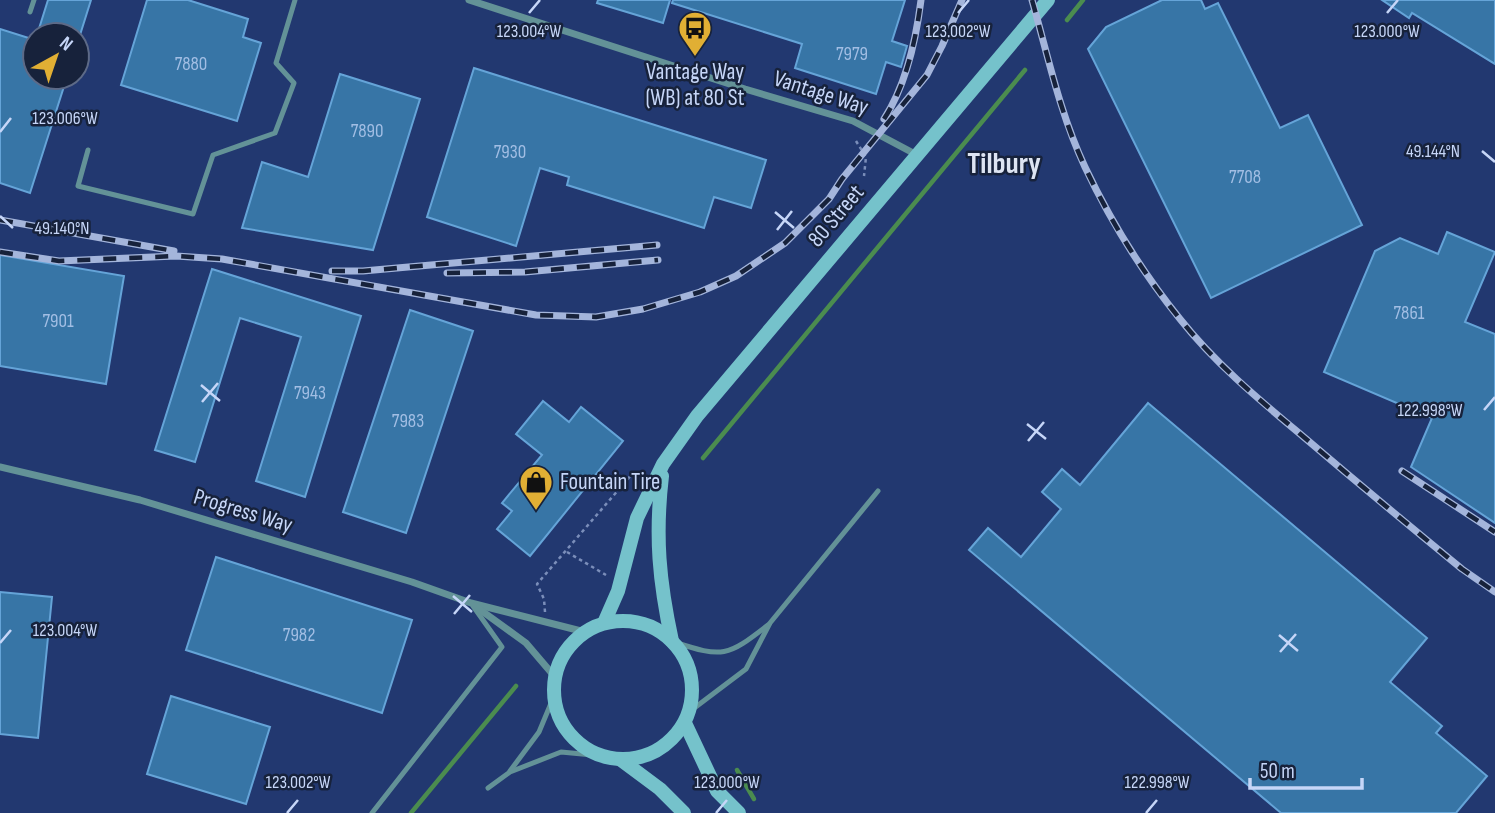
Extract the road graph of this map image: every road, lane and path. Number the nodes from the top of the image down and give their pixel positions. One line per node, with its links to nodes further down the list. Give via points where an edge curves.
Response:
1 (34, 0): 5 (lane)
2 (295, 0): 7 (lane, via 276,63 294,83 275,133 213,155 193,214 78,186)
3 (469, 0): 8 (street, Vantage Way, via 840,116)
4 (1048, 0): 8 (street, 80 Street)
5 (30, 12)
6 (856, 141): 9 (path, via 866,157)
7 (88, 150)
8 (918, 155): 10 (street, 80 Street, via 697,416)
9 (864, 176)
10 (663, 464): 18 (street, 80 Street, via 637,518 618,591); 21 (street, 80 Street, via 657,552)
11 (0, 467): 16 (street, Progress Way, via 140,499)
12 (633, 473): 14 (path)
13 (878, 491): 19 (lane)
14 (567, 552): 15 (path); 17 (path, via 537,584)
15 (609, 577)
16 (471, 603): 20 (street, Progress Way); 22 (street, Progress Way, via 526,643); 29 (lane, via 502,647)
17 (545, 612)
18 (604, 623): 20 (street); 21 (street, via 641,622)
19 (770, 623): 21 (lane, via 737,649 709,653); 24 (lane, via 746,669)
20 (585, 632): 22 (street, via 561,659)
21 (673, 641): 24 (street, via 691,671)
22 (555, 677): 23 (street)
23 (554, 696): 25 (street, via 564,726 577,742); 27 (lane, via 539,732)
24 (687, 717): 26 (street, via 660,750); 31 (street, via 717,791)
25 (603, 756): 26 (street); 27 (lane, via 561,752)
26 (621, 760): 30 (street)
27 (510, 772): 28 (lane)
28 (488, 788)
29 (372, 813)
30 (684, 813)
31 (739, 813)

